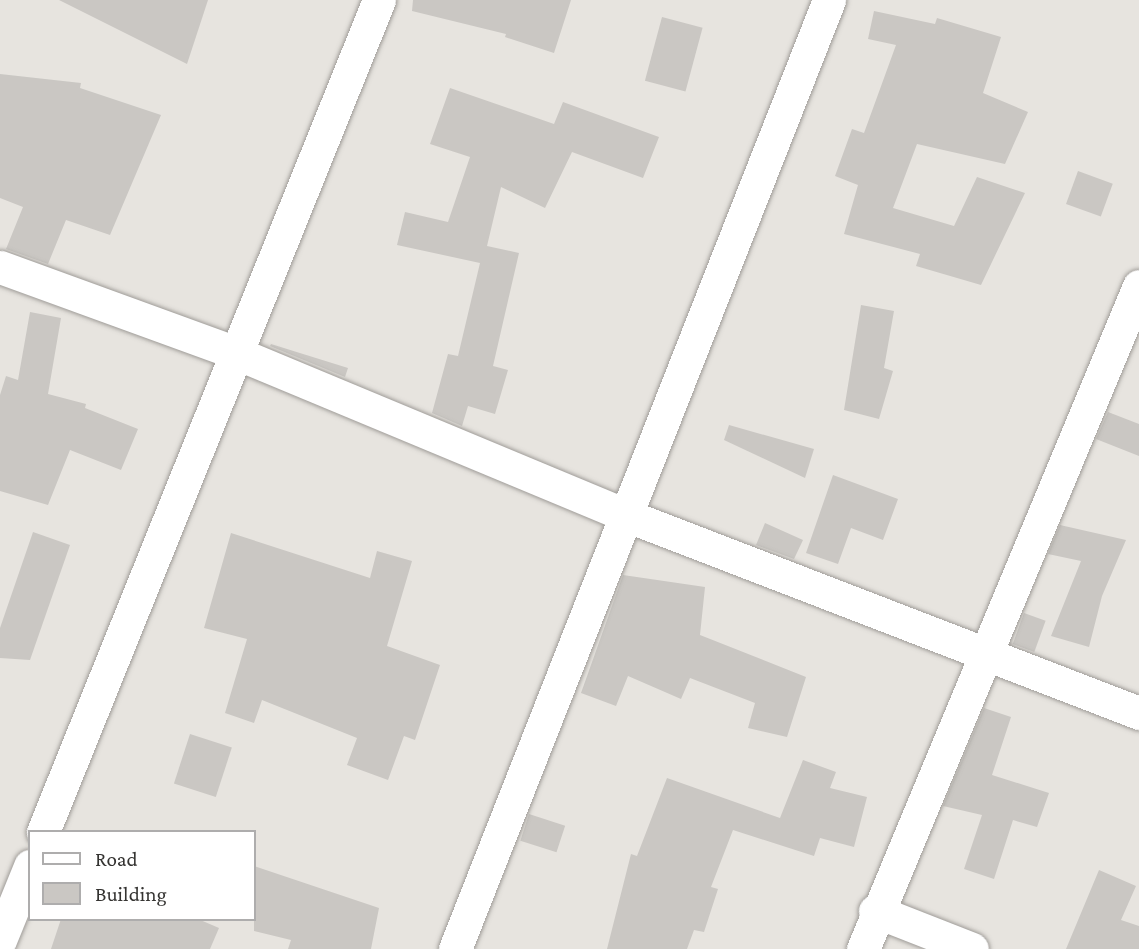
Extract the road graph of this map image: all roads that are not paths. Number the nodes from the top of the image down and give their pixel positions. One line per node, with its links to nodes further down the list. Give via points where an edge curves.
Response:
1 (379, 0): 6 (street)
2 (829, 0): 7 (street)
3 (0, 267): 6 (street)
4 (1139, 286): 5 (street)
5 (1127, 348): 8 (street)
6 (234, 352): 7 (street); 10 (street)
7 (628, 516): 8 (street); 14 (street)
8 (988, 653): 9 (street); 12 (street)
9 (1139, 713)
10 (44, 830)
11 (28, 871): 13 (street)
12 (875, 911): 15 (street); 16 (street)
13 (0, 940)
14 (455, 949)
15 (863, 949)
16 (972, 949)

